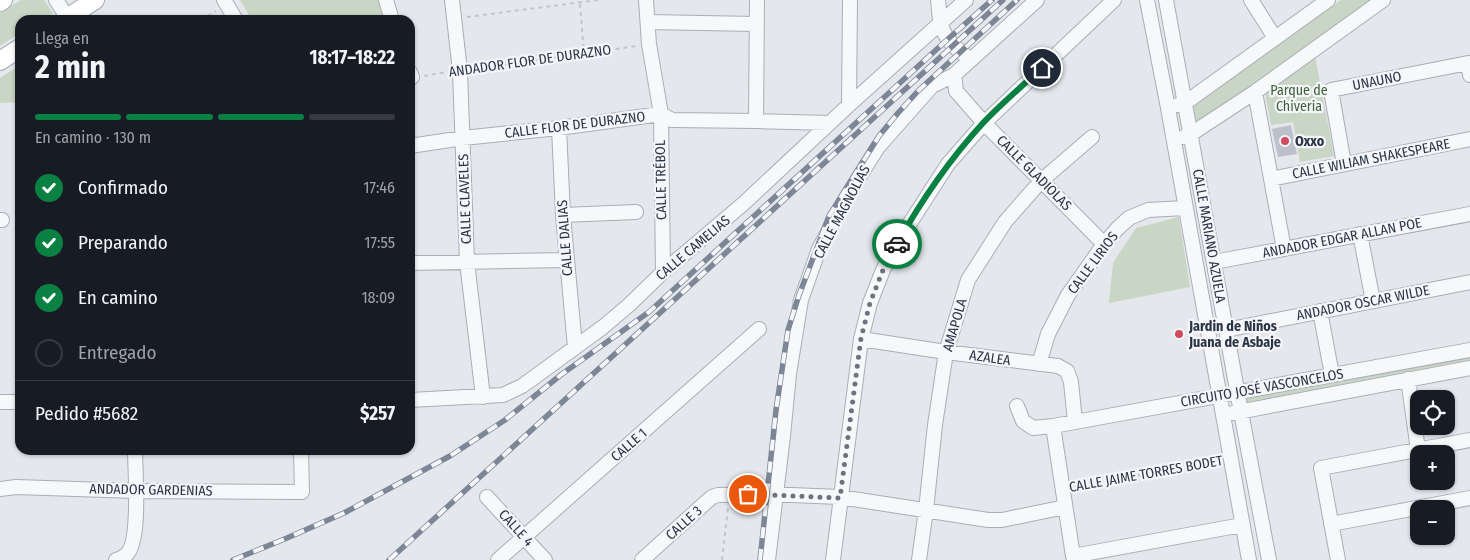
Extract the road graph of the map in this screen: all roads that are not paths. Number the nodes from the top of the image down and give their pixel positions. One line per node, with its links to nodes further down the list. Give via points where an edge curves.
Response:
1 (56, 0): 18 (street)
2 (95, 0): 19 (main road)
3 (386, 0): 21 (street)
4 (452, 0): 42 (street, CALLE CLAVELES)
5 (646, 0): 22 (street, CALLE TRÉBOL)
6 (757, 0): 23 (street)
7 (850, 0): 33 (street)
8 (938, 0): 24 (street)
9 (966, 0): 24 (street, CALLE CAMELIAS)
10 (1037, 0): 27 (street, CALLE MAGNOLIAS)
11 (1114, 0): 38 (street)
12 (1146, 0): 34 (street, CALLE MARIANO AZUELA)
13 (1166, 0): 32 (street, CALLE MARIANO AZUELA)
14 (1250, 0): 25 (street)
15 (1328, 0): 25 (street)
16 (1383, 0): 31 (street)
17 (225, 2): 20 (street)
18 (65, 15)
19 (73, 15)
20 (233, 15)
21 (390, 15)
22 (648, 22): 23 (street); 35 (street, CALLE TRÉBOL)
23 (756, 24): 36 (street)
24 (940, 24): 27 (street, via 953,46); 33 (street, CALLE CAMELIAS)
25 (1275, 38): 32 (street)
26 (15, 51): 28 (main road)
27 (971, 60): 30 (street, CALLE MAGNOLIAS)
28 (0, 61)
29 (1469, 69): 46 (street, UNAUNO, via 1331,90)
30 (954, 75): 38 (street, CALLE GLADIOLAS, via 956,91); 93 (street, CALLE MAGNOLIAS, via 932,86 878,146 819,249 801,300)
31 (1256, 92): 40 (street); 47 (street)
32 (1185, 103): 34 (street); 40 (street, CALLE MARIANO AZUELA)
33 (849, 105): 37 (street, CALLE CAMELIAS)
34 (1168, 108): 44 (street, CALLE MARIANO AZUELA)
35 (661, 114): 36 (street, CALLE FLOR DE DURAZNO, via 672,120); 39 (street, CALLE FLOR DE DURAZNO); 60 (street, CALLE TRÉBOL)
36 (756, 121): 37 (street, CALLE FLOR DE DURAZNO)
37 (830, 123): 60 (street, CALLE CAMELIAS, via 743,204)
38 (984, 123): 48 (street, CALLE GLADIOLAS); 66 (street, via 948,164 901,237 883,270)
39 (559, 128): 42 (street, CALLE FLOR DE DURAZNO); 52 (street, CALLE DALIAS)
40 (1191, 134): 44 (street); 58 (street, CALLE MARIANO AZUELA)
41 (1092, 137): 48 (street, AMAPOLA)
42 (463, 138): 45 (street, CALLE FLOR DE DURAZNO); 57 (street, CALLE CLAVELES)
43 (1470, 139): 46 (street, CALLE WILIAM SHAKESPEARE)
44 (1174, 141): 49 (street, CALLE MARIANO AZUELA)
45 (415, 145)
46 (1344, 164): 47 (street, CALLE WILIAM SHAKESPEARE)
47 (1271, 179): 55 (street)
48 (1042, 181): 54 (street, CALLE GLADIOLAS); 69 (street, AMAPOLA, via 1005,222 968,280)
49 (1185, 208): 54 (street, CALLE LIRIOS, via 1148,210 1129,218); 75 (street, CALLE MARIANO AZUELA)
50 (636, 212): 52 (street)
51 (1470, 214): 53 (street, ANDADOR EDGAR ALLAN POE)
52 (563, 215): 56 (street, CALLE DALIAS)
53 (1360, 234): 55 (street, ANDADOR EDGAR ALLAN POE); 62 (street)
54 (1104, 244): 70 (street, CALLE LIRIOS, via 1068,295 1048,334)
55 (1284, 249): 58 (street, ANDADOR EDGAR ALLAN POE)
56 (566, 260): 57 (street); 67 (street, CALLE DALIAS)
57 (467, 262): 59 (street); 76 (street, CALLE CLAVELES)
58 (1214, 262): 65 (street, CALLE MARIANO AZUELA)
59 (415, 263)
60 (663, 272): 67 (street, CALLE CAMELIAS, via 603,327)
61 (1470, 282): 62 (street, ANDADOR OSCAR WILDE)
62 (1374, 301): 63 (street, ANDADOR OSCAR WILDE)
63 (1320, 311): 65 (street, ANDADOR OSCAR WILDE); 72 (street)
64 (759, 329): 101 (street, CALLE 1)
65 (1226, 330): 74 (street, CALLE MARIANO AZUELA)
66 (861, 338): 69 (street, AZALEA); 95 (street)
67 (575, 347): 76 (street, CALLE CAMELIAS, via 522,386 503,395)
68 (1470, 350): 72 (street, CIRCUITO JOSÉ VASCONCELOS)
69 (946, 352): 70 (street, AZALEA); 98 (street, AMAPOLA)
70 (1040, 364): 83 (street, AZALEA, via 1058,366 1067,371)
71 (1470, 368): 73 (street, CIRCUITO JOSÉ VASCONCELOS)
72 (1332, 375): 74 (street, CIRCUITO JOSÉ VASCONCELOS)
73 (1408, 380): 81 (street, CIRCUITO JOSÉ VASCONCELOS); 86 (street)
74 (1237, 393): 75 (street, CIRCUITO JOSÉ VASCONCELOS); 81 (street, CALLE MARIANO AZUELA)
75 (1219, 396): 82 (street, CALLE MARIANO AZUELA); 83 (street, CIRCUITO JOSÉ VASCONCELOS)
76 (484, 397): 77 (street, CALLE CAMELIAS)
77 (415, 400)
78 (0, 402): 79 (street)
79 (15, 402)
80 (1017, 406): 84 (street, CIRCUITO JOSÉ VASCONCELOS, via 1023,422 1033,428)
81 (1241, 412): 82 (street, CIRCUITO JOSÉ VASCONCELOS); 110 (street, CALLE MARIANO AZUELA)
82 (1222, 415): 100 (street, CALLE MARIANO AZUELA)
83 (1075, 422): 84 (street, CIRCUITO JOSÉ VASCONCELOS)
84 (1054, 426): 97 (street)
85 (1470, 440): 87 (street)
86 (1417, 445)
87 (1444, 445)
88 (1410, 451): 99 (street, via 1321,468)
89 (134, 455): 92 (street)
90 (300, 455): 92 (street, ANDADOR GARDENIAS, via 302,492)
91 (0, 490): 92 (street, ANDADOR GARDENIAS, via 16,487)
92 (136, 491): 102 (street, via 134,539 128,554)
93 (775, 494): 95 (street, CALLE 3); 105 (street, CALLE 3, via 712,497); 106 (street, CALLE MAGNOLIAS)
94 (487, 496): 101 (street, CALLE 4)
95 (840, 498): 98 (street, CALLE JAIME TORRES BODET); 107 (street)
96 (1470, 498): 99 (street)
97 (1065, 508): 98 (street, CALLE JAIME TORRES BODET, via 1002,520); 100 (street, via 1073,556)
98 (926, 510): 108 (street, AMAPOLA)
99 (1331, 524): 111 (street)
100 (1242, 525): 109 (street, CALLE MARIANO AZUELA)
101 (524, 537): 103 (street, CALLE 1); 104 (street, CALLE 4)
102 (116, 560)
103 (498, 560)
104 (545, 560)
105 (642, 560)
106 (768, 560)
107 (833, 560)
108 (919, 560)
109 (1249, 560)
110 (1269, 560)
111 (1338, 560)

